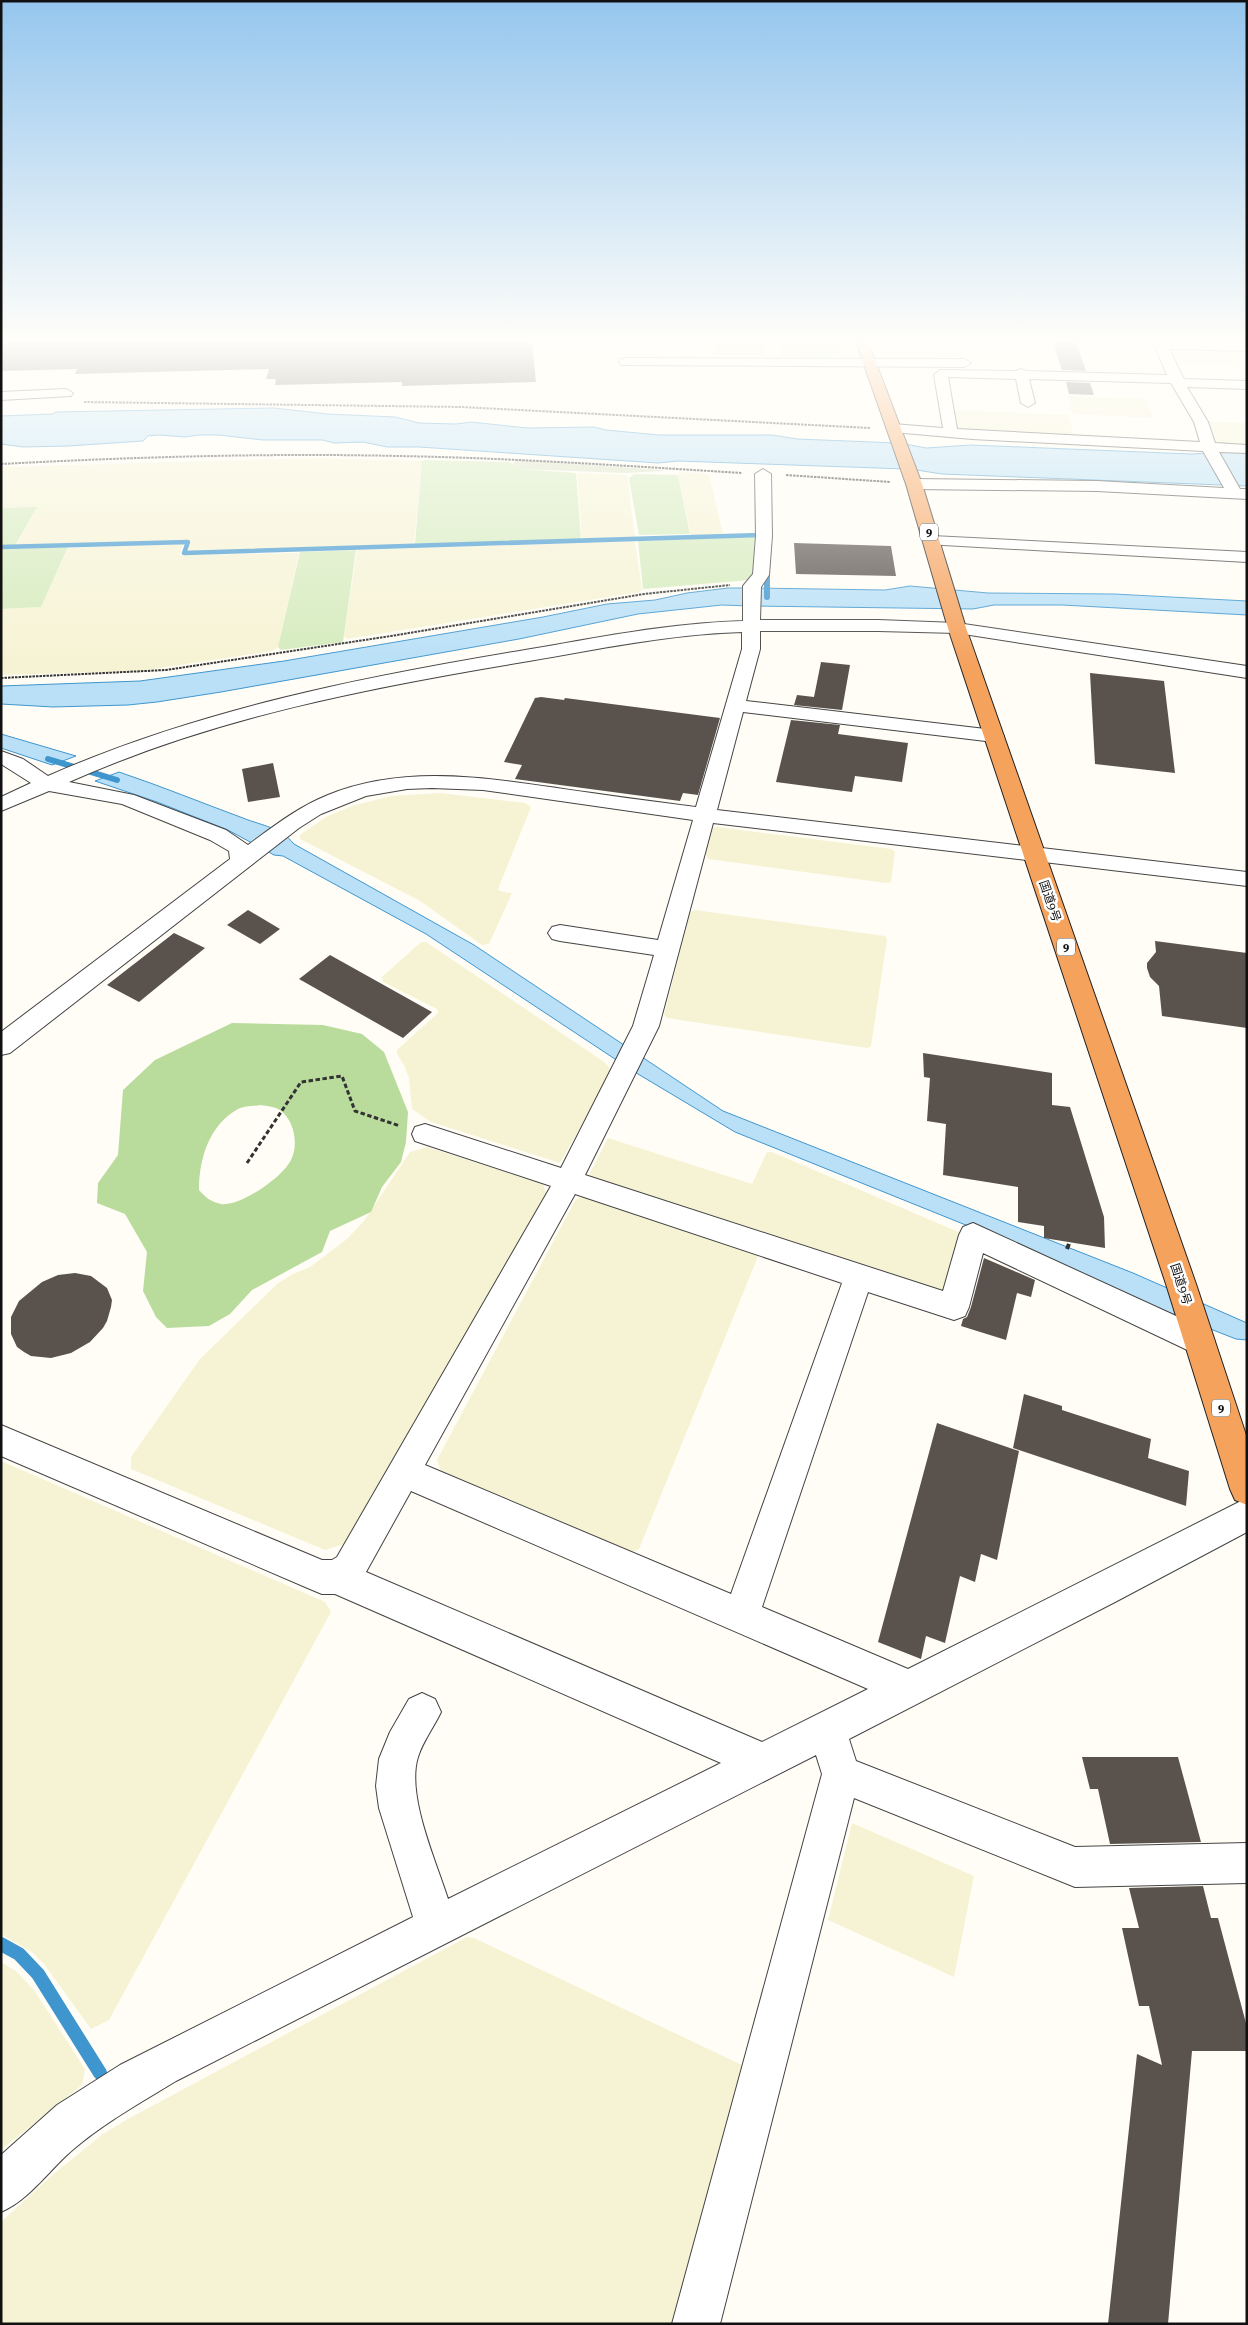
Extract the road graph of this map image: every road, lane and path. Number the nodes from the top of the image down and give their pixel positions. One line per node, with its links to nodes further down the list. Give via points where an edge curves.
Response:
1 (901, 450): 6 (highway, 国道9号 / 9)
2 (1211, 450): 7 (street)
3 (1, 464): 4 (path, via 174,457 396,455)
4 (763, 474): 5 (path); 10 (street, via 762,576)
5 (874, 479)
6 (912, 481): 7 (street); 8 (highway, 国道9号 / 9)
7 (1241, 494)
8 (932, 542): 9 (street, via 1029,544 1178,556); 11 (highway, 国道9号 / 9)
9 (1247, 557)
10 (752, 601): 11 (street, via 920,626); 13 (path, via 703,587 146,672); 14 (street, via 751,649); 15 (street, via 675,631 408,678 261,709)
11 (954, 619): 12 (street); 16 (highway, 国道9号 / 9)
12 (1247, 672)
13 (1, 678)
14 (735, 705): 16 (street); 21 (street)
15 (182, 732): 17 (street, via 174,720 167,720); 19 (street)
16 (994, 736): 23 (highway, 国道9号 / 9)
17 (90, 746)
18 (1, 757): 19 (street)
19 (55, 780): 20 (street); 22 (street, via 127,799 228,840)
20 (1, 805)
21 (704, 815): 22 (street, via 483,784 405,781 362,789 327,802 307,812); 23 (street); 26 (street)
22 (249, 853): 27 (street)
23 (1034, 854): 24 (street); 32 (highway, 国道9号 / 9)
24 (1247, 879)
25 (560, 933): 26 (street)
26 (667, 949): 30 (street, via 646,1026)
27 (5, 1038)
28 (425, 1134): 29 (path, via 355,1112 342,1076 301,1082); 30 (street)
29 (247, 1163)
30 (569, 1180): 32 (street, via 954,1307 973,1235); 37 (street, via 349,1569)
31 (856, 1284): 38 (street)
32 (1197, 1334): 35 (highway, 国道9号 / 9)
33 (1, 1440): 37 (street, via 322,1577)
34 (418, 1478): 38 (street)
35 (1247, 1489)
36 (1247, 1514): 39 (street)
37 (336, 1577): 42 (street)
38 (741, 1616): 39 (street)
39 (910, 1688): 41 (street)
40 (422, 1712): 45 (street, via 403,1745 395,1786)
41 (827, 1730): 42 (street); 43 (street)
42 (764, 1762): 45 (street)
43 (841, 1774): 44 (street, via 1075,1867); 47 (street)
44 (1247, 1863)
45 (437, 1928): 46 (street, via 161,2066 104,2100 62,2130)
46 (1, 2189)
47 (696, 2324)

